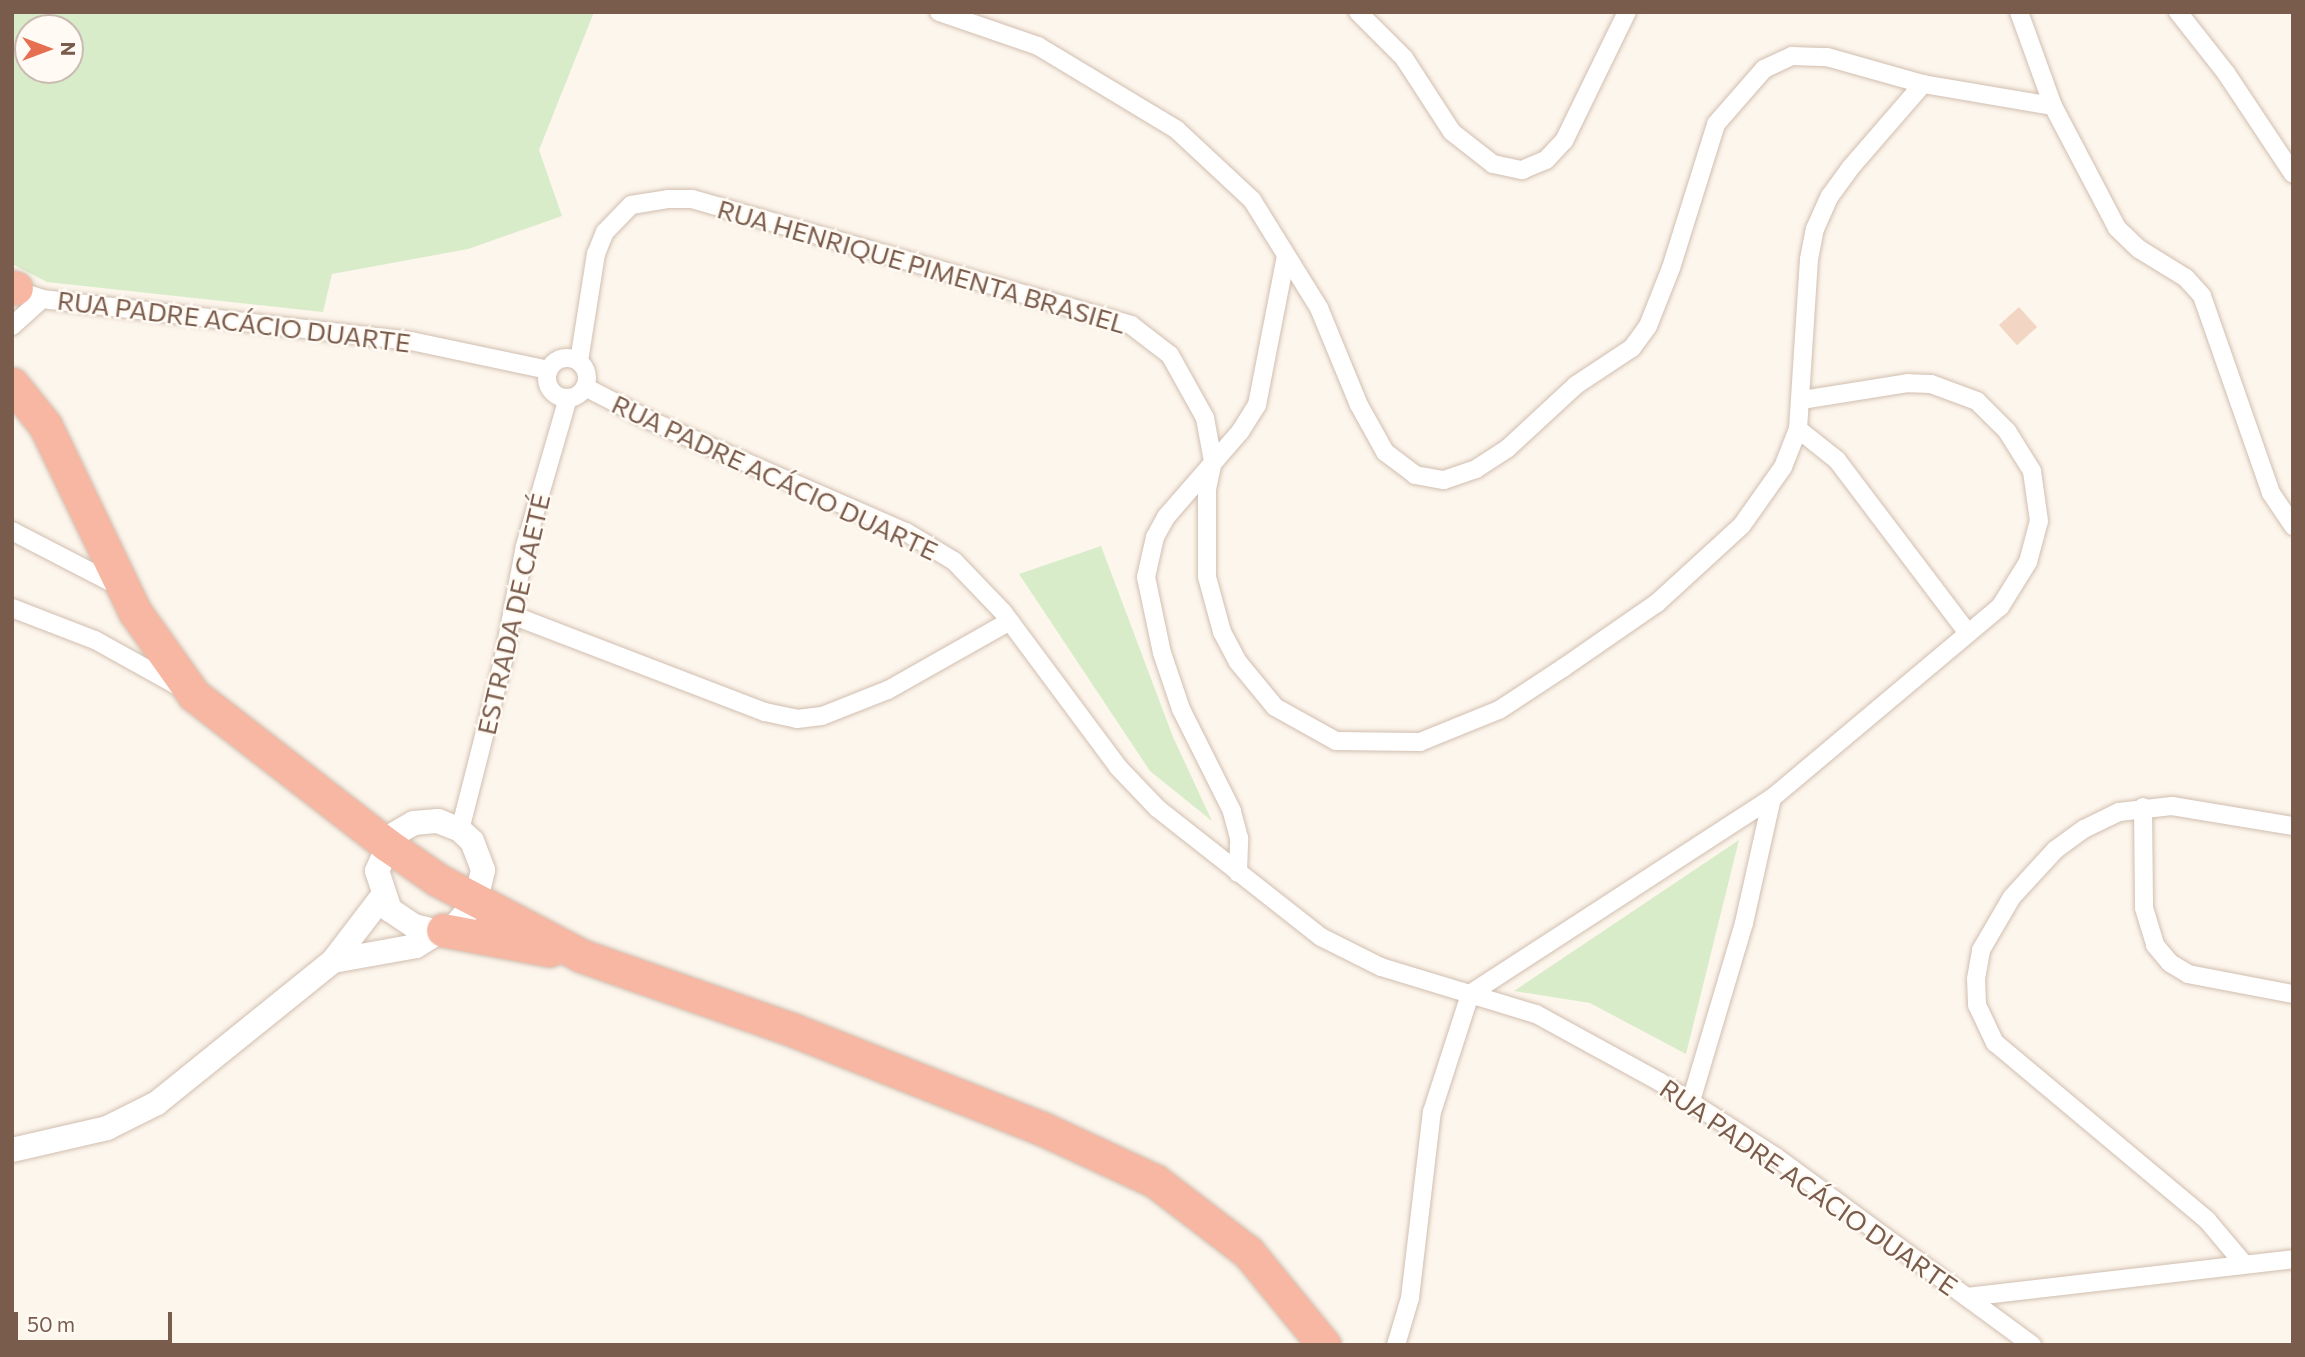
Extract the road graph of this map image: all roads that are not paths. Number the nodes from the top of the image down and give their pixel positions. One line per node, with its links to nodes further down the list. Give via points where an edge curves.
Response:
1 (939, 12): 9 (street, via 1038,46 1177,130 1252,200)
2 (1358, 12): 3 (street, via 1404,58 1452,132 1493,164 1522,170 1546,160 1564,141)
3 (1627, 12)
4 (2019, 12): 7 (street)
5 (2178, 12): 8 (street)
6 (1923, 84): 7 (street); 9 (street, via 1827,57 1792,56 1764,69 1716,124 1648,326 1632,348 1576,385 1508,448 1476,469 1444,480 1415,475 1385,452 1359,405 1319,308); 17 (street, RUA HENRIQUE PIMENTA BRASIEL, via 1851,167 1830,196 1815,229 1809,259)
7 (2053, 106): 20 (street, via 2117,228 2139,249 2186,278 2202,296 2272,493)
8 (2293, 174)
9 (1286, 256): 19 (street, via 1256,405)
10 (21, 291): 11 (street, RUA PADRE ACÁCIO DUARTE); 13 (street, RUA PADRE ACÁCIO DUARTE, via 411,341)
11 (12, 326)
12 (579, 361): 13 (street, via 561,358); 15 (street, via 587,376); 19 (street, RUA HENRIQUE PIMENTA BRASIEL, via 596,254 614,218 631,205 692,199 1131,325 1170,355 1205,418)
13 (548, 370): 16 (street, via 551,390)
14 (12, 384): 22 (highway, via 45,425)
15 (585, 387): 16 (street); 25 (street, RUA PADRE ACÁCIO DUARTE, via 647,419 906,532 954,561)
16 (568, 398): 24 (street, ESTRADA DE CAETÉ, via 525,546)
17 (1802, 400): 18 (street, RUA HENRIQUE PIMENTA BRASIEL); 26 (street, via 1880,386 1931,384 1977,401 2007,431 2032,471 2039,521 2015,588)
18 (1798, 429): 19 (street, RUA HENRIQUE PIMENTA BRASIEL, via 1783,467 1742,526 1657,603 1499,710 1432,738 1384,744 1336,741 1291,719 1275,707 1238,662 1222,632 1207,577 1207,490); 26 (street, via 1837,460)
19 (1213, 461): 33 (street, via 1166,517 1155,537 1146,578 1162,653 1181,709 1232,811 1239,838)
20 (2293, 526)
21 (12, 531): 22 (street)
22 (125, 589): 27 (highway, via 162,653)
23 (12, 608): 27 (street, via 95,640)
24 (512, 615): 25 (street, via 765,712 797,719 822,716 888,690); 31 (street, ESTRADA DE CAETÉ)
25 (1010, 621): 33 (street, RUA PADRE ACÁCIO DUARTE, via 1118,766 1157,808)
26 (1968, 633): 28 (street)
27 (194, 695): 32 (highway)
28 (1772, 798): 39 (street); 41 (street, via 1744,923)
29 (2143, 807): 30 (street, via 2203,809); 40 (street, via 2144,908 2155,946 2169,963 2188,974); 44 (street, via 2084,829 2031,873 1981,950 1977,1005 1996,1043 2018,1066 2207,1220)
30 (2293, 826)
31 (460, 830): 32 (street, via 426,821 403,828); 35 (street, via 472,841 483,870)
32 (386, 844): 34 (street, via 377,871); 35 (highway)
33 (1238, 873): 39 (street, RUA PADRE ACÁCIO DUARTE, via 1352,956)
34 (382, 897): 36 (street, via 400,919); 38 (street)
35 (476, 901): 36 (street, via 457,924); 37 (highway)
36 (441, 931): 37 (highway); 38 (street, via 416,946)
37 (582, 956): 46 (highway, via 793,1030 1043,1129 1155,1181 1248,1252)
38 (333, 961): 42 (street, via 157,1103 107,1128)
39 (1469, 993): 41 (street, RUA PADRE ACÁCIO DUARTE, via 1536,1014); 47 (street, via 1432,1112 1410,1298)
40 (2293, 994)
41 (1691, 1101): 45 (street, RUA PADRE ACÁCIO DUARTE)
42 (12, 1150)
43 (2293, 1259): 44 (street)
44 (2244, 1264): 45 (street)
45 (1968, 1297): 48 (street, RUA PADRE ACÁCIO DUARTE)
46 (1324, 1345)
47 (1396, 1345)
48 (2032, 1345)

